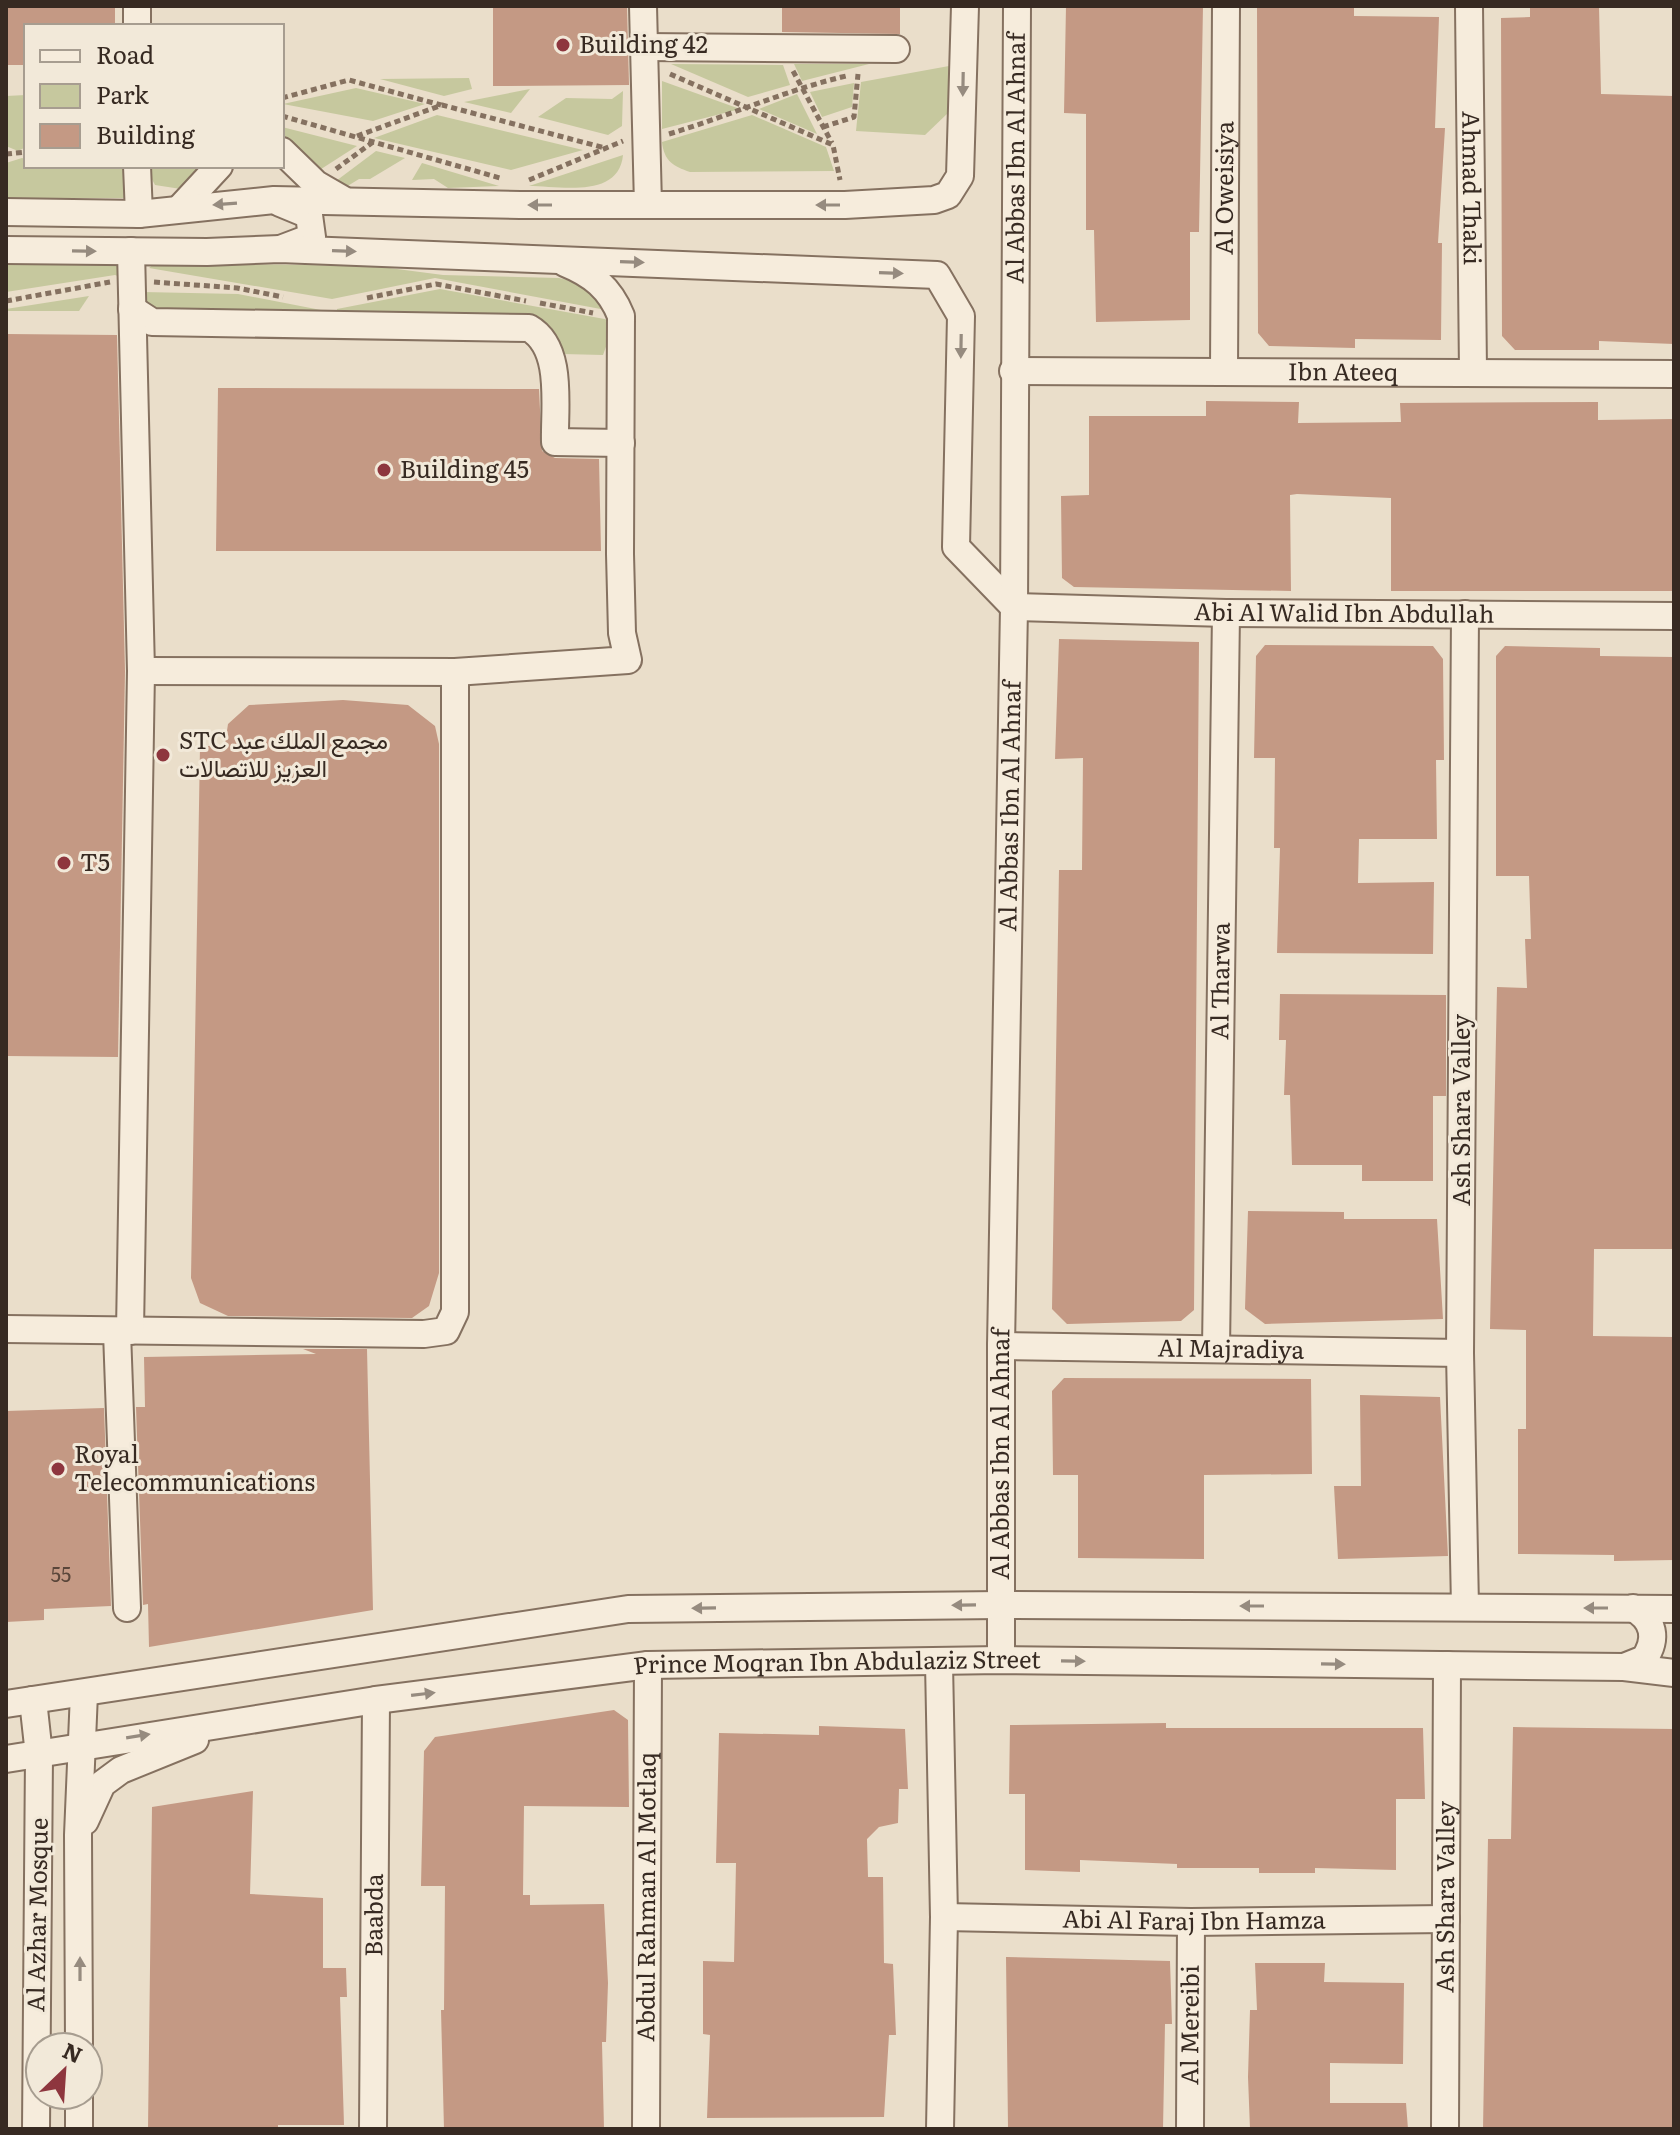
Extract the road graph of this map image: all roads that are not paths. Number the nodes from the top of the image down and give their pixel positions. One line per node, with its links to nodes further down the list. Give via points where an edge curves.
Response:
1 (643, 6): 7 (street)
2 (965, 6): 13 (street, one-way to 13, via 960,176 948,195 845,205)
3 (1017, 6): 23 (street, Al Abbas Ibn Al Ahnaf)
4 (1226, 6): 22 (street, Al Oweisiya)
5 (1469, 6): 24 (street, Ahmad Thaki)
6 (891, 49): 7 (street)
7 (644, 55): 13 (street)
8 (284, 153): 12 (street, via 316,184)
9 (137, 168): 16 (street)
10 (217, 168): 14 (street)
11 (274, 200): 12 (street); 14 (street, one-way to 14); 17 (street, via 309,215 312,237)
12 (345, 200): 13 (street, one-way to 12)
13 (648, 205)
14 (181, 207): 16 (street)
15 (6, 212): 16 (street)
16 (139, 214)
17 (280, 249): 19 (street); 20 (street, one-way to 20)
18 (6, 250): 19 (street, one-way to 19)
19 (131, 251): 21 (street)
20 (555, 259): 26 (street, via 585,272 614,298 621,319); 27 (street, one-way to 27, via 937,275 961,316 956,547)
21 (131, 292): 26 (street, via 152,322 529,328 542,335 553,361 555,442); 31 (street)
22 (1224, 370): 23 (street, Ibn Ateeq); 24 (street, Ibn Ateeq)
23 (1013, 371): 27 (street, Al Abbas Ibn Al Ahnaf)
24 (1473, 371): 25 (street, Ibn Ateeq)
25 (1674, 374)
26 (621, 443): 32 (street, via 622,633 628,660)
27 (1014, 607): 28 (street, Abi Al Walid Ibn Abdullah); 35 (street, Al Abbas Ibn Al Ahnaf)
28 (1226, 613): 29 (street, Abi Al Walid Ibn Abdullah); 36 (street, Al Tharwa)
29 (1465, 614): 30 (street, Abi Al Walid Ibn Abdullah); 37 (street, Ash Shara Valley)
30 (1674, 616)
31 (141, 671): 32 (street); 34 (street)
32 (455, 672): 34 (street, via 455,1312 446,1331)
33 (6, 1329): 34 (street)
34 (123, 1332): 40 (street)
35 (1001, 1346): 36 (street, Al Majradiya); 38 (street, Al Abbas Ibn Al Ahnaf)
36 (1216, 1349): 37 (street, Al Majradiya)
37 (1460, 1353): 39 (street, Ash Shara Valley)
38 (1001, 1605): 39 (street, one-way to 38); 43 (street, Al Abbas Ibn Al Ahnaf); 49 (street, one-way to 49, via 628,1609)
39 (1465, 1607): 41 (street, one-way to 39)
40 (127, 1608)
41 (1633, 1608): 42 (street); 47 (street, via 1649,1620 1653,1640 1644,1659)
42 (1674, 1609)
43 (1001, 1660): 44 (street, Prince Moqran Ibn Abdulaziz Street); 46 (street, Prince Moqran Ibn Abdulaziz Street, one-way to 46)
44 (939, 1663): 45 (street, Prince Moqran Ibn Abdulaziz Street); 60 (street)
45 (648, 1665): 51 (street, Prince Moqran Ibn Abdulaziz Street, one-way to 45); 66 (street, Abdul Rahman Al Motlaq)
46 (1447, 1665): 47 (street, Prince Moqran Ibn Abdulaziz Street); 61 (street, Ash Shara Valley)
47 (1624, 1667): 48 (street, Prince Moqran Ibn Abdulaziz Street)
48 (1674, 1673)
49 (84, 1693): 50 (street); 54 (street, Al Azhar Mosque)
50 (33, 1700): 52 (street); 55 (street, Al Azhar Mosque)
51 (376, 1700): 53 (street, Prince Moqran Ibn Abdulaziz Street); 65 (street, Baabda)
52 (6, 1704)
53 (226, 1723): 54 (street, Prince Moqran Ibn Abdulaziz Street, one-way to 53); 57 (street, via 121,1770 102,1784)
54 (82, 1745): 55 (street, Prince Moqran Ibn Abdulaziz Street); 57 (street, Al Azhar Mosque)
55 (39, 1755): 56 (street, Prince Moqran Ibn Abdulaziz Street); 59 (street, Al Azhar Mosque)
56 (6, 1759)
57 (78, 1835): 58 (street, Al Azhar Mosque)
58 (81, 1908): 59 (street); 63 (street, Al Azhar Mosque, one-way to 58)
59 (38, 1909): 64 (street, Al Azhar Mosque)
60 (944, 1917): 62 (street, Abi Al Faraj Ibn Hamza); 67 (street)
61 (1446, 1919): 62 (street, Abi Al Faraj Ibn Hamza); 69 (street, Ash Shara Valley)
62 (1191, 1922): 68 (street, Al Mereibi)
63 (79, 2031)
64 (36, 2129)
65 (373, 2129)
66 (646, 2129)
67 (940, 2129)
68 (1190, 2129)
69 (1445, 2129)

